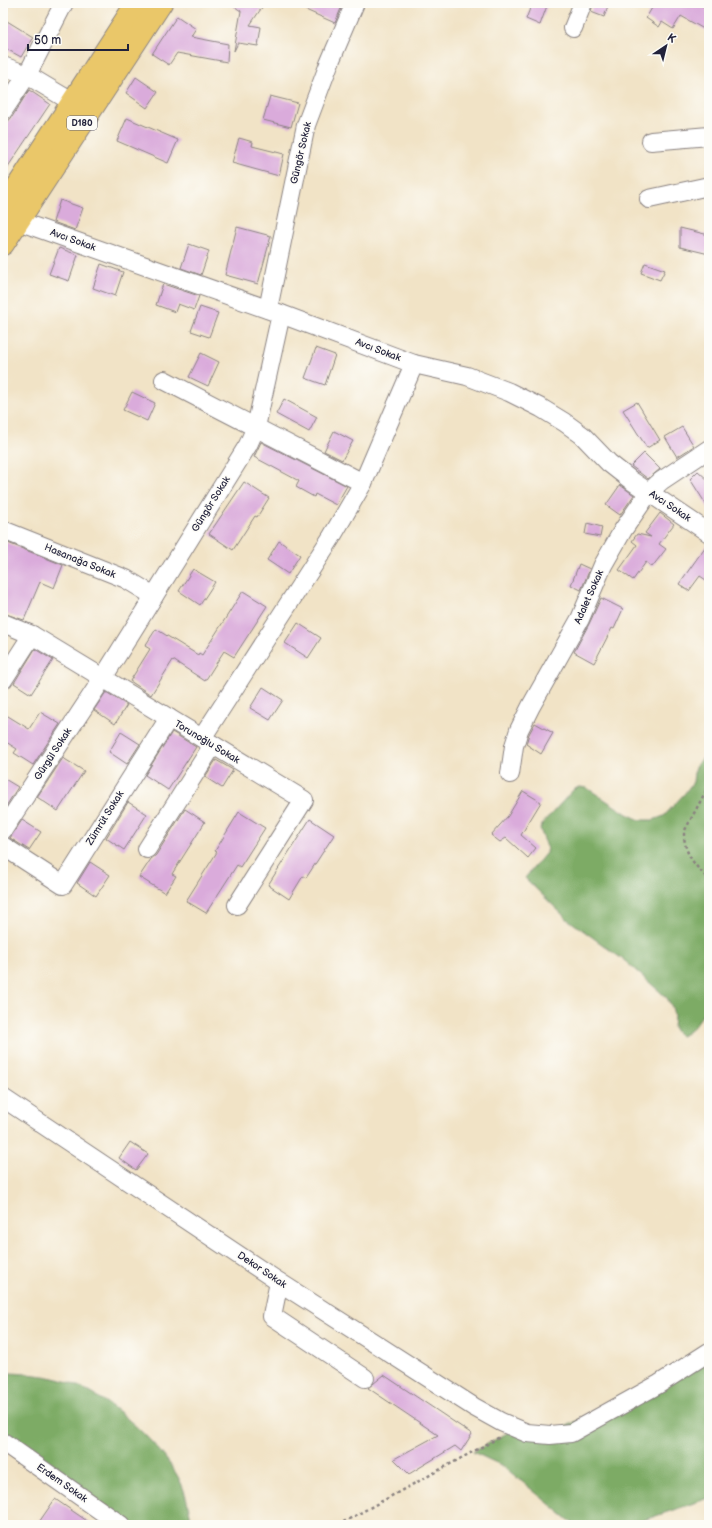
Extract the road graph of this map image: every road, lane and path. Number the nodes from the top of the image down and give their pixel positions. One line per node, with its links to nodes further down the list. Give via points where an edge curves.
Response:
1 (64, 3): 8 (street)
2 (136, 3): 9 (highway, D180)
3 (161, 3): 15 (highway, D180)
4 (355, 3): 17 (street, Güngör Sokak, via 306,125)
5 (583, 3): 6 (street)
6 (574, 28)
7 (3, 66): 8 (street)
8 (27, 74): 9 (street); 10 (street)
9 (72, 102): 15 (highway, D180)
10 (3, 111)
11 (709, 136): 12 (street)
12 (650, 141)
13 (709, 186): 14 (street)
14 (649, 198)
15 (10, 215): 16 (highway, D180); 17 (street, Avcı Sokak)
16 (3, 244)
17 (274, 312): 18 (street, Avcı Sokak); 20 (street, Güngör Sokak)
18 (414, 364): 22 (street); 23 (street, Avcı Sokak, via 467,376 541,408 582,435 609,463)
19 (164, 380): 20 (street)
20 (256, 427): 22 (street); 26 (street, Güngör Sokak, via 248,445)
21 (709, 449): 23 (street, Adalet Sokak, via 672,472)
22 (363, 483): 32 (street)
23 (649, 492): 25 (street, Avcı Sokak); 33 (street, Adalet Sokak, via 606,559 580,619 519,730)
24 (3, 530): 26 (street, Hasanağa Sokak, via 126,579)
25 (709, 533)
26 (154, 596): 30 (street, Güngör Sokak)
27 (3, 623): 28 (street, Torunoğlu Sokak)
28 (32, 635): 29 (street); 30 (street, Torunoğlu Sokak)
29 (4, 677)
30 (103, 678): 31 (street, Torunoğlu Sokak); 35 (street, Gürgül Sokak)
31 (169, 718): 32 (street, Torunoğlu Sokak); 36 (street, Zümrüt Sokak, via 63,885)
32 (207, 742): 37 (street); 39 (street, Torunoğlu Sokak, via 304,800)
33 (510, 774)
34 (709, 785): 38 (path, via 684,832 691,860)
35 (3, 830)
36 (3, 846)
37 (147, 849)
38 (709, 880)
39 (237, 905)
40 (3, 1098): 41 (street, Dekor Sokak)
41 (280, 1282): 43 (street, via 272,1316); 44 (street, Dekor Sokak, via 474,1406)
42 (709, 1352): 44 (street, via 660,1384 571,1433 550,1435)
43 (365, 1378)
44 (521, 1431): 47 (path)
45 (3, 1442): 46 (street, Erdem Sokak)
46 (121, 1525)
47 (338, 1525)

